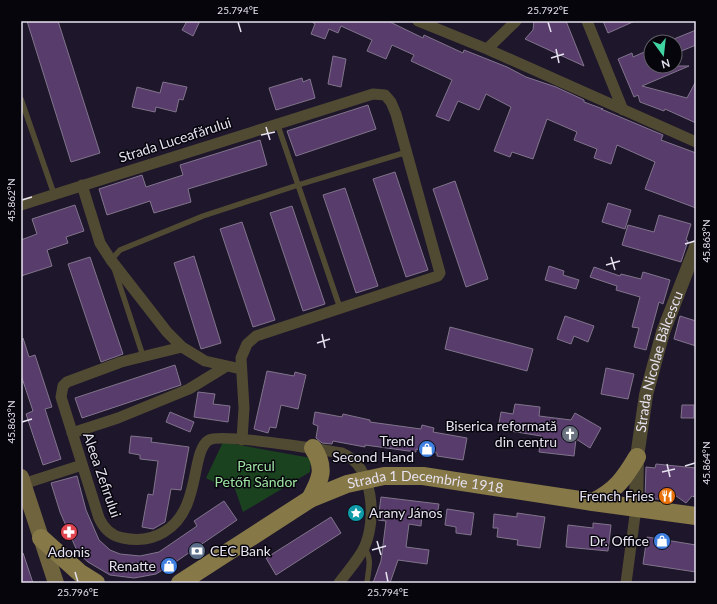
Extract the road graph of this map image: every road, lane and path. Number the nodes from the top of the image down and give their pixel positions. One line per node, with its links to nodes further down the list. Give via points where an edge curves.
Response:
1 (418, 21): 4 (street)
2 (516, 21): 4 (street)
3 (587, 21): 6 (street)
4 (487, 49): 6 (street)
5 (21, 99): 12 (lane)
6 (623, 110): 8 (street)
7 (277, 124): 9 (street, Strada Luceafărului, via 373,94 384,95 391,102 396,114); 10 (street, Strada Luceafărului); 11 (lane)
8 (696, 142)
9 (407, 152): 11 (lane); 16 (street, Strada Luceafărului, via 440,273 438,276)
10 (82, 185): 12 (street, Strada Luceafărului); 15 (street, via 100,243)
11 (298, 185): 15 (lane, via 196,219 120,250); 16 (lane)
12 (54, 194): 13 (street, Strada Luceafărului)
13 (21, 205)
14 (696, 247): 24 (street, Strada Nicolae Bălcescu, via 654,362 646,395)
15 (111, 260): 17 (street, via 167,332); 18 (lane)
16 (340, 308): 20 (street, Strada Luceafărului, via 256,336 243,350)
17 (182, 347): 18 (street, Aleea Zefirului); 19 (street, via 205,361)
18 (142, 356): 21 (street, Aleea Zefirului, via 67,382 63,386 61,396)
19 (224, 367): 20 (street); 21 (street, via 189,389 118,418)
20 (241, 369): 22 (street, Strada Luceafărului, via 244,408)
21 (72, 433): 25 (street, Aleea Zefirului)
22 (242, 440): 23 (street, Aleea Zefirului); 25 (street, Aleea Zefirului, via 221,438 210,440 203,445 187,508 177,523 147,540 116,537 104,528)
23 (313, 448): 26 (street, Aleea Zefirului, via 342,452 351,456); 28 (main road, via 319,457 321,474)
24 (637, 457): 29 (main road, via 618,486); 30 (street, Strada Nicolae Bălcescu)
25 (82, 465): 27 (street)
26 (366, 479): 28 (main road, Strada 1 Decembrie 1918); 29 (main road, Strada 1 Decembrie 1918, via 402,475 423,476); 33 (street, via 373,513)
27 (22, 482): 32 (main road)
28 (310, 499): 36 (main road, Strada 1 Decembrie 1918)
29 (593, 502): 30 (main road, Strada 1 Decembrie 1918)
30 (636, 508): 31 (main road, Strada 1 Decembrie 1918); 39 (street)
31 (696, 516)
32 (41, 538): 34 (main road); 35 (main road, via 80,573)
33 (364, 548): 37 (street); 38 (lane, via 370,560)
34 (56, 583)
35 (96, 583)
36 (180, 583)
37 (339, 583)
38 (366, 583)
39 (626, 583)

